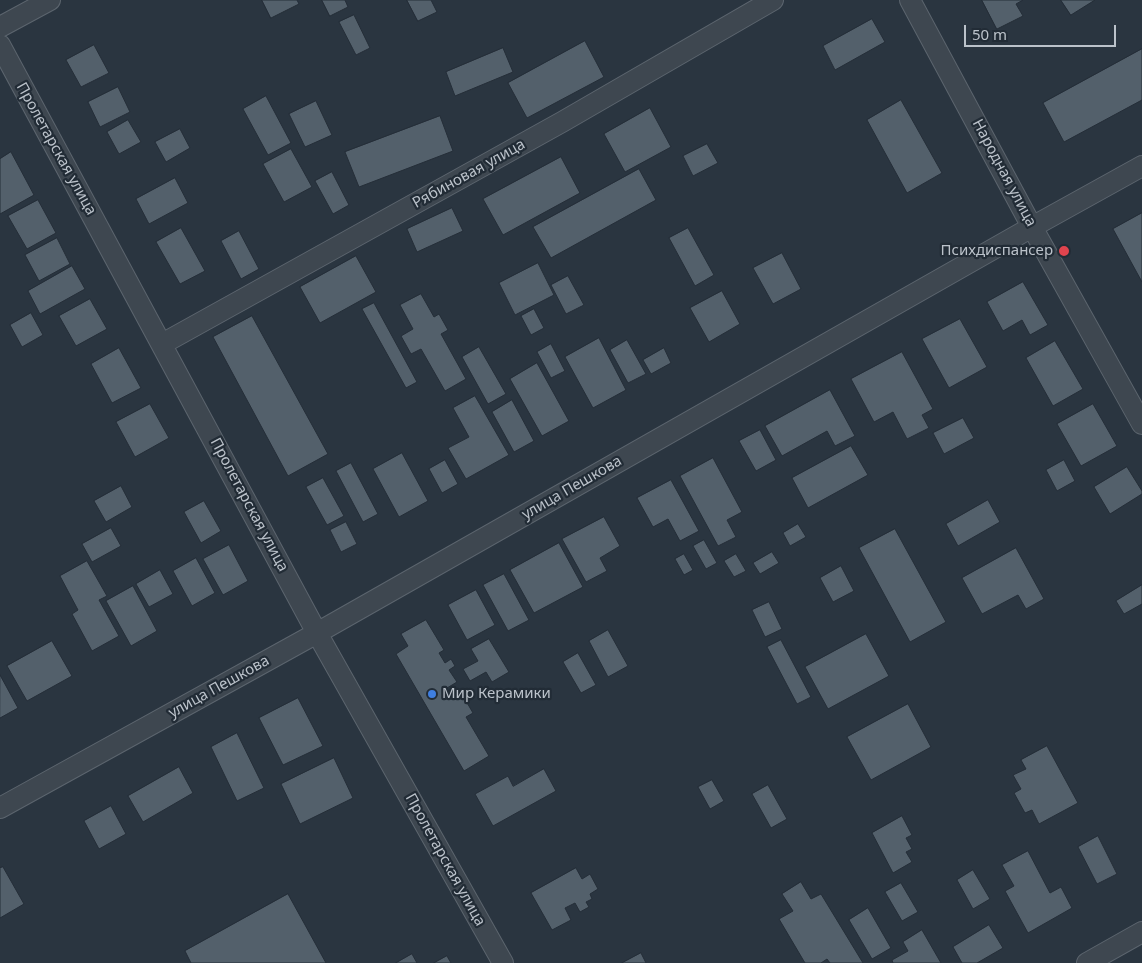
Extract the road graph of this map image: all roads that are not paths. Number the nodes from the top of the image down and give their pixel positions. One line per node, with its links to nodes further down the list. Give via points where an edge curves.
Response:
1 (50, 0): 4 (street)
2 (773, 0): 8 (street, Рябиновая улица, via 562,122)
3 (910, 0): 7 (street, Народная улица)
4 (0, 28)
5 (0, 45): 8 (street, Пролетарская улица)
6 (1142, 166): 7 (street, улица Пешкова)
7 (1032, 226): 9 (street, Народная улица); 10 (street, улица Пешкова)
8 (162, 344): 10 (street, Пролетарская улица)
9 (1142, 424)
10 (317, 633): 11 (street, улица Пешкова); 13 (street, Пролетарская улица)
11 (0, 808)
12 (1142, 932): 14 (street)
13 (503, 963)
14 (1087, 963)

